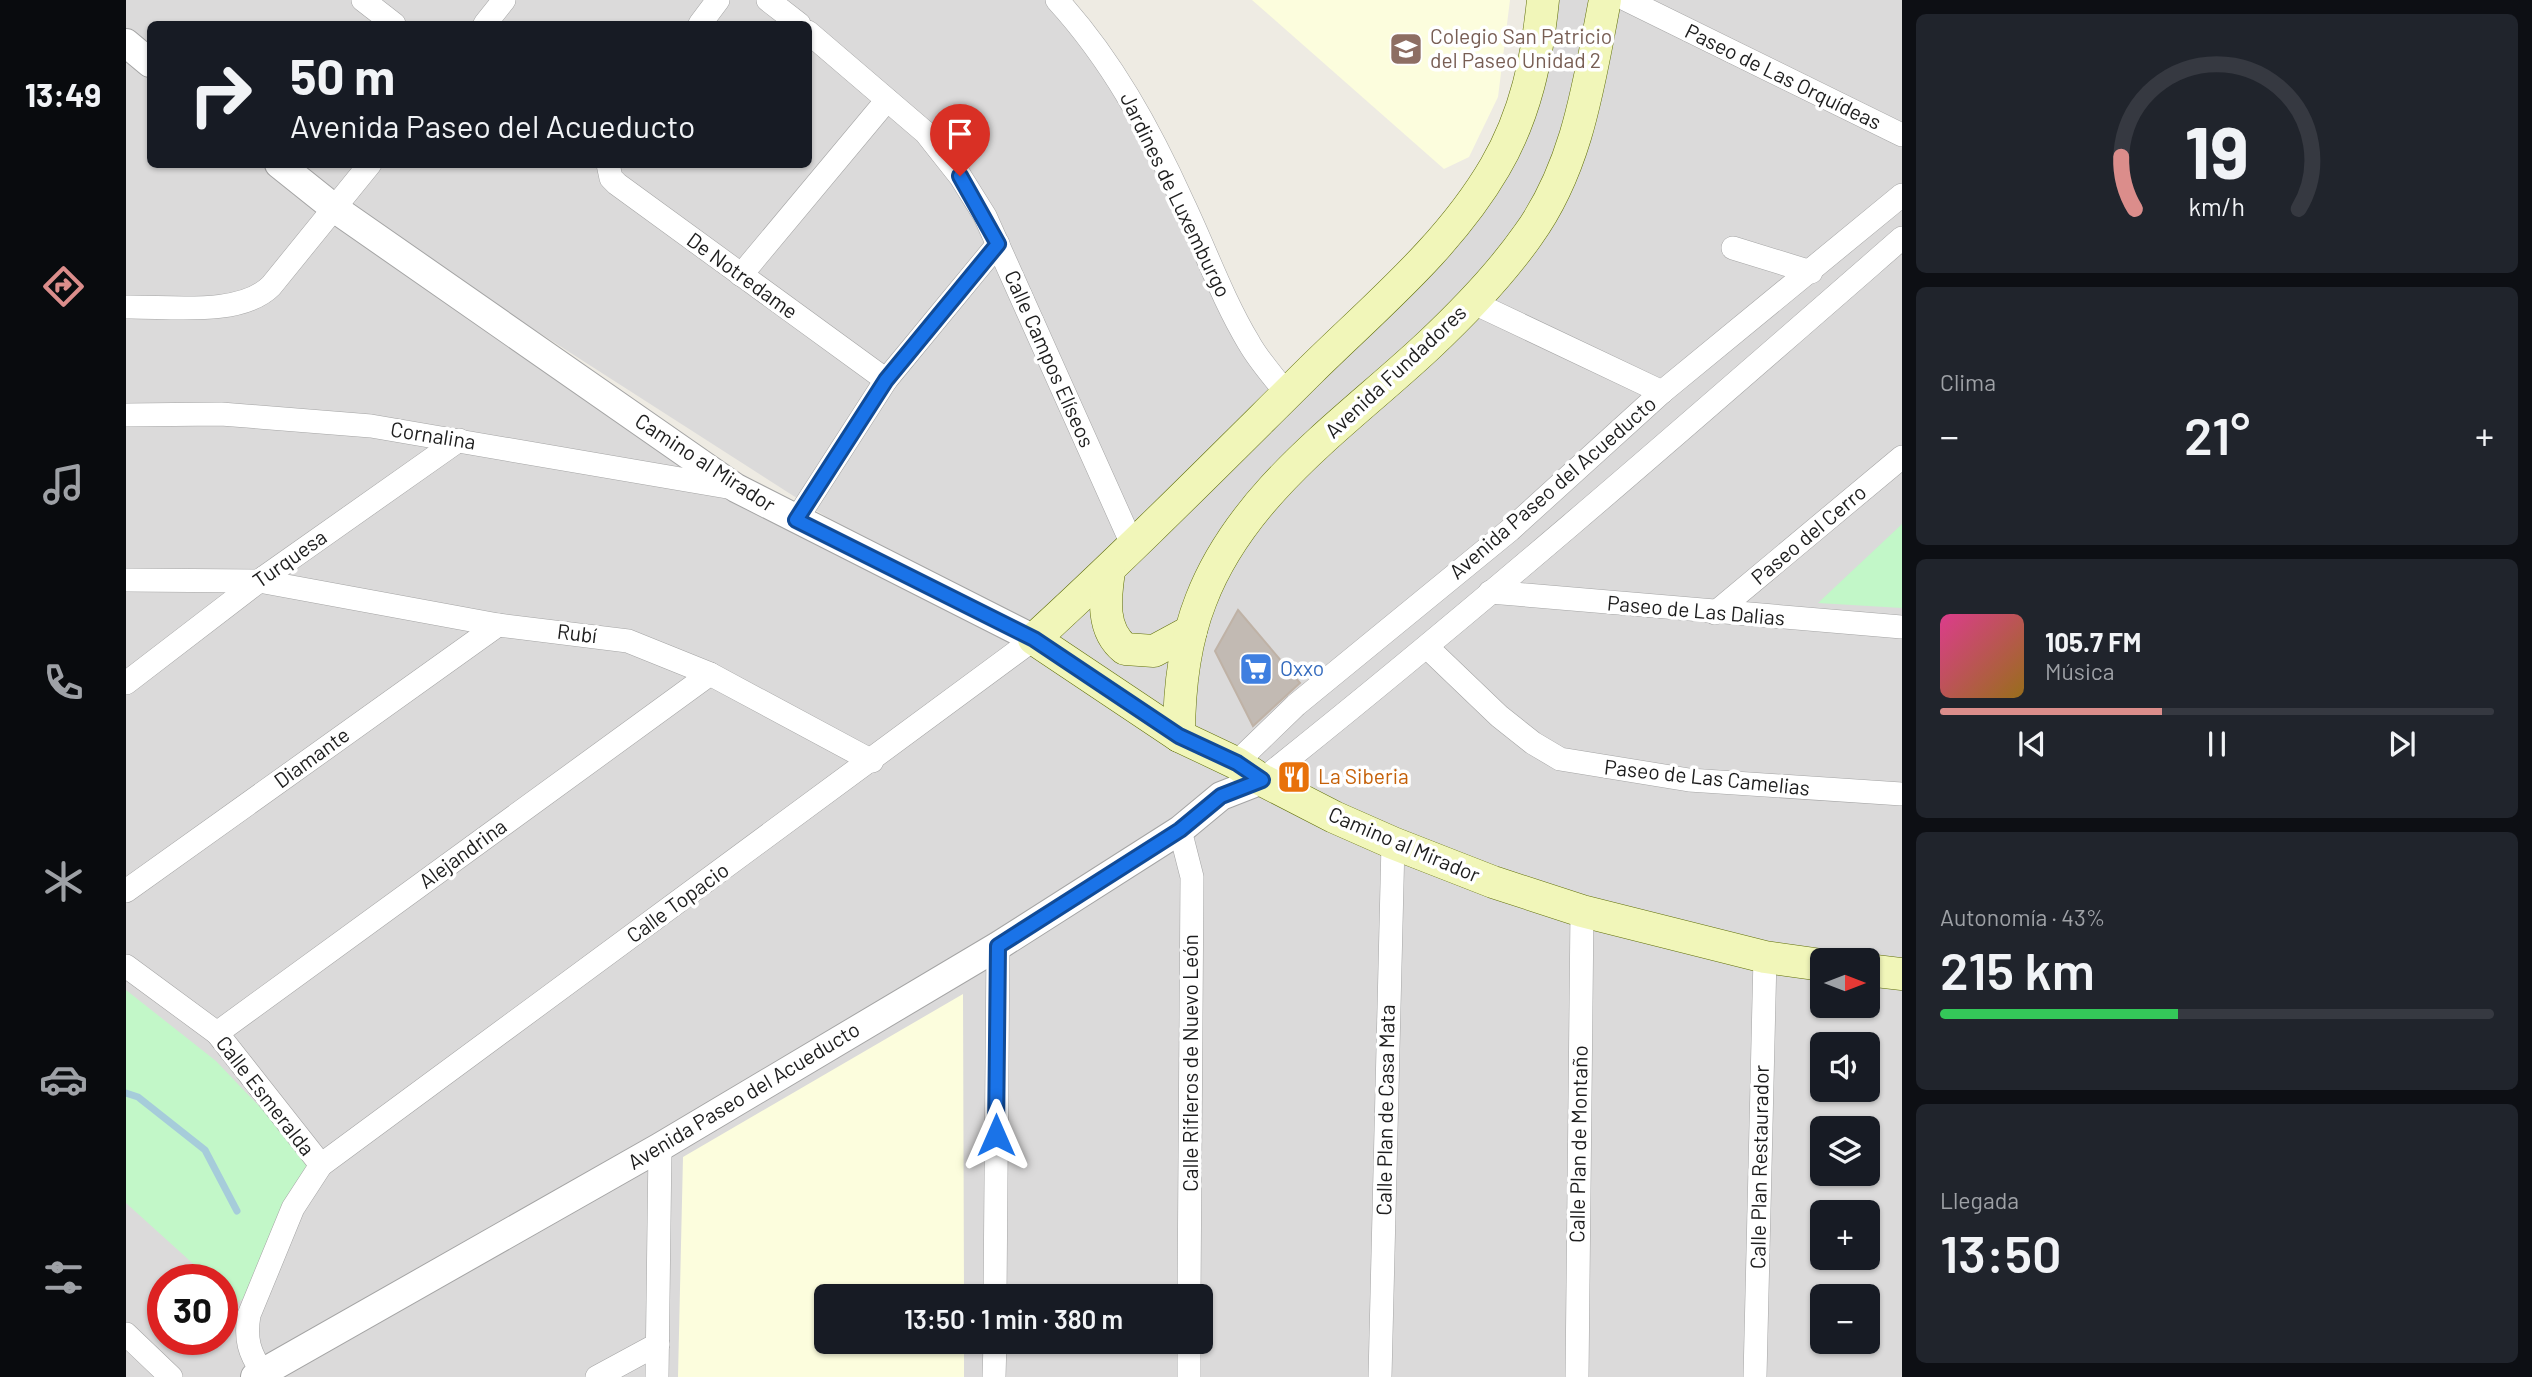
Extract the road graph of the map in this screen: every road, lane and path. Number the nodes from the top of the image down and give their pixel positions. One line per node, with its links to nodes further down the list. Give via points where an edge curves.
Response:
1 (363, 0): 9 (street)
2 (504, 0): 10 (street)
3 (718, 0): 11 (street)
4 (768, 0): 12 (street)
5 (1057, 0): 30 (street, Jardines de Luxemburgo, via 1101,50 1130,99 1249,344)
6 (1543, 0): 30 (main road, via 1526,99 1476,197 1436,247)
7 (1605, 0): 26 (main road, Avenida Fundadores, via 1571,155 1530,233)
8 (1627, 0): 15 (street, Paseo de Las Orquídeas)
9 (390, 21)
10 (487, 21)
11 (702, 21)
12 (795, 21)
13 (812, 35): 14 (street, Calle Campos Elíseos)
14 (887, 100): 22 (street, Calle Campos Elíseos, via 926,133 960,176); 25 (street)
15 (1902, 135)
16 (284, 168): 20 (street, Camino al Mirador)
17 (367, 168): 20 (street)
18 (609, 168): 25 (street, De Notredame, via 617,184)
19 (1902, 195): 24 (street, Avenida Paseo del Acueducto)
20 (334, 208): 27 (street, via 271,286 254,299 229,306); 34 (street, Camino al Mirador)
21 (1902, 238): 38 (street, Avenida Paseo del Acueducto)
22 (998, 244): 28 (street); 37 (street, Calle Campos Elíseos)
23 (1733, 248): 24 (street)
24 (1811, 272): 29 (street, Avenida Paseo del Acueducto)
25 (741, 275): 28 (street, De Notredame)
26 (1472, 302): 29 (street); 46 (main road, Avenida Fundadores, via 1323,439 1256,510 1212,576)
27 (126, 307)
28 (886, 380): 35 (street)
29 (1662, 392): 36 (street, Avenida Paseo del Acueducto)
30 (1287, 394): 37 (main road)
31 (126, 415): 32 (street, Cornalina, via 221,414 371,426)
32 (459, 440): 34 (street, Cornalina); 41 (street, Turquesa)
33 (1902, 457): 43 (street, Paseo del Cerro)
34 (736, 488): 35 (street, Camino al Mirador)
35 (796, 520): 47 (street, Camino al Mirador)
36 (1510, 530): 38 (street); 53 (street, Avenida Paseo del Acueducto, via 1296,705)
37 (1132, 544): 39 (main road)
38 (1535, 557): 42 (street, Avenida Paseo del Acueducto)
39 (1109, 570): 46 (main road, via 1108,622 1125,649 1154,651); 47 (main road)
40 (126, 580): 41 (street, Rubí)
41 (258, 581): 44 (street, Rubí); 50 (street, Turquesa)
42 (1490, 592): 43 (street, Paseo de Las Dalias); 48 (street, Avenida Paseo del Acueducto)
43 (1716, 614): 45 (street, Paseo de Las Dalias)
44 (498, 625): 49 (street, Rubí, via 628,640); 57 (street, Diamante)
45 (1902, 627)
46 (1191, 631): 51 (main road, Avenida Fundadores)
47 (1034, 639): 51 (main road, Camino al Mirador); 52 (street, Calle Topacio)
48 (1428, 648): 53 (street, Avenida Paseo del Acueducto); 54 (street, Paseo de Las Camelias, via 1499,716 1560,759 1689,780)
49 (710, 674): 52 (street, Rubí); 65 (street, Alejandrina)
50 (126, 683)
51 (1179, 736): 53 (main road, Camino al Mirador)
52 (872, 761): 67 (street, Calle Topacio)
53 (1249, 771): 55 (street, Avenida Paseo del Acueducto); 56 (main road, Camino al Mirador)
54 (1902, 794)
55 (1180, 830): 59 (street, Avenida Paseo del Acueducto); 69 (street, Calle Rifleros de Nuevo León, via 1192,877)
56 (1393, 843): 58 (main road, Camino al Mirador); 80 (street, Calle Plan de Casa Mata)
57 (126, 891)
58 (1582, 911): 60 (main road, Camino al Mirador); 81 (street, Calle Plan de Montaño)
59 (998, 946): 66 (street, Avenida Paseo del Acueducto); 68 (street)
60 (1765, 957): 61 (main road, Camino al Mirador); 82 (street, Calle Plan Restaurador)
61 (1810, 963)
62 (126, 966): 65 (street, Calle Esmeralda)
63 (1880, 971): 64 (main road)
64 (1902, 974)
65 (217, 1033): 67 (street, Calle Esmeralda)
66 (660, 1147): 71 (street); 74 (street, Avenida Paseo del Acueducto)
67 (321, 1166): 74 (street, Calle Esmeralda, via 293,1208 249,1315 250,1354)
68 (995, 1284)
69 (1189, 1284)
70 (126, 1334): 75 (street)
71 (658, 1344): 76 (street); 77 (street)
72 (995, 1354): 78 (street)
73 (1189, 1354): 79 (street)
74 (259, 1375)
75 (171, 1377)
76 (597, 1377)
77 (657, 1377)
78 (995, 1377)
79 (1189, 1377)
80 (1380, 1377)
81 (1577, 1377)
82 (1755, 1377)

